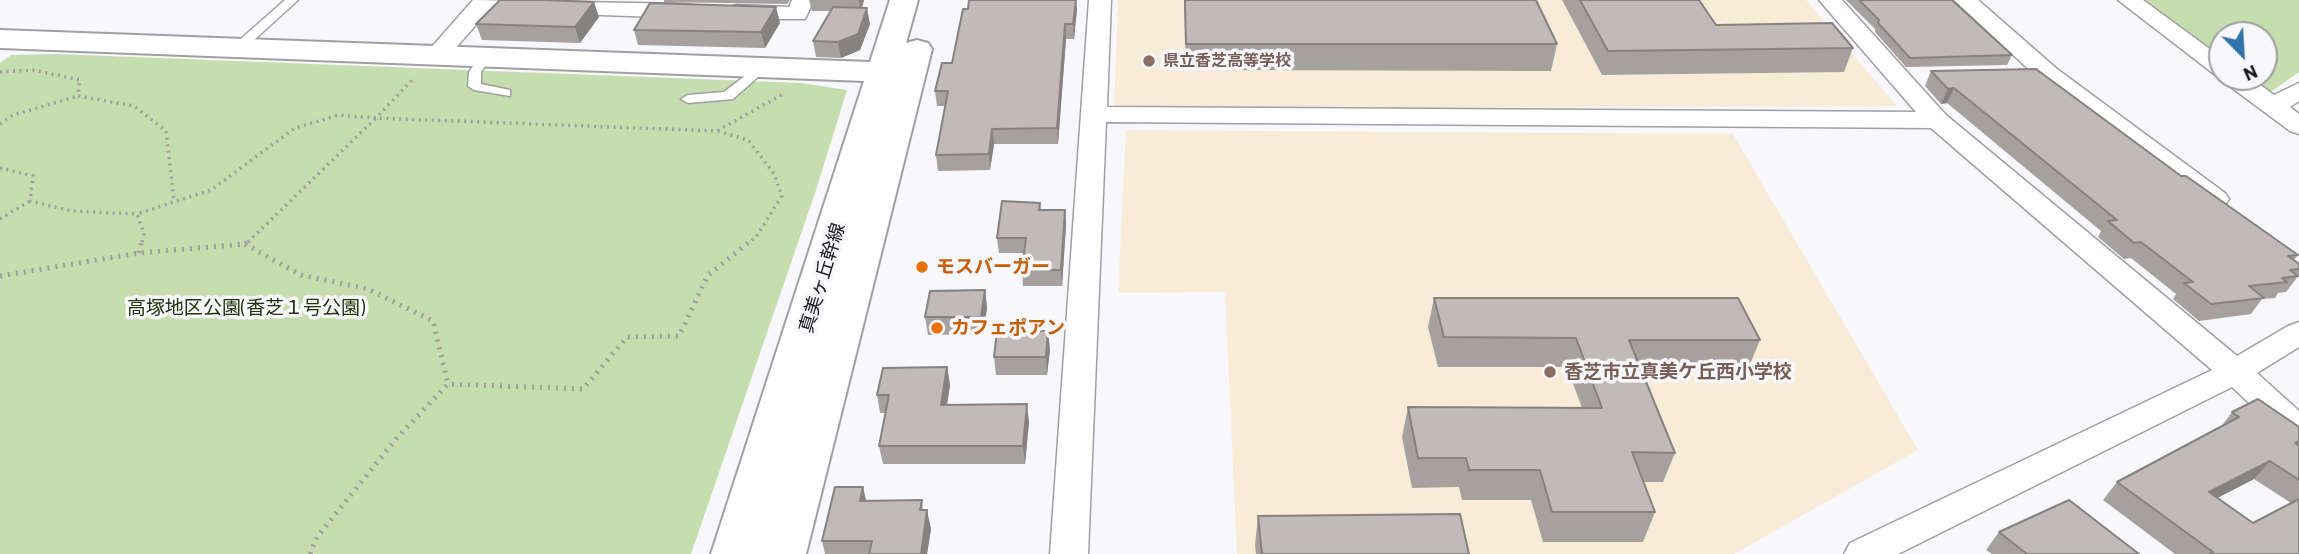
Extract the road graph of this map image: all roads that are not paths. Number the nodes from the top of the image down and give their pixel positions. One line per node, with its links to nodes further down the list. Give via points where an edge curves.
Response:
1 (292, 0): 12 (lane)
2 (803, 0): 10 (street, via 797,14)
3 (904, 0): 17 (street, 真美ヶ丘幹線)
4 (930, 0): 17 (street, 真美ヶ丘幹線)
5 (1100, 0): 27 (street)
6 (1830, 0): 20 (street)
7 (1965, 0): 18 (street)
8 (2129, 0): 14 (street)
9 (483, 2): 10 (street); 15 (street)
10 (642, 5)
11 (2, 41): 12 (street)
12 (238, 48): 15 (street)
13 (486, 56): 15 (street); 16 (street); 24 (lane, via 475,72 474,86)
14 (2208, 59)
15 (430, 62)
16 (762, 66): 17 (street); 25 (lane, via 728,96)
17 (898, 72): 34 (street, 真美ヶ丘幹線); 35 (street, 真美ヶ丘幹線)
18 (2048, 74): 19 (street); 30 (street)
19 (2021, 75)
20 (1898, 77): 21 (street); 28 (street)
21 (1926, 77)
22 (2299, 90): 26 (street)
23 (2252, 91): 26 (street)
24 (505, 93)
25 (688, 99)
26 (2273, 107): 29 (street)
27 (1093, 114): 28 (street); 36 (street)
28 (1937, 120): 32 (street)
29 (2299, 126)
30 (2234, 213)
31 (2299, 333): 32 (street)
32 (2235, 372): 33 (street); 37 (street)
33 (2299, 430)
34 (735, 554)
35 (782, 554)
36 (1069, 554)
37 (1863, 554)

